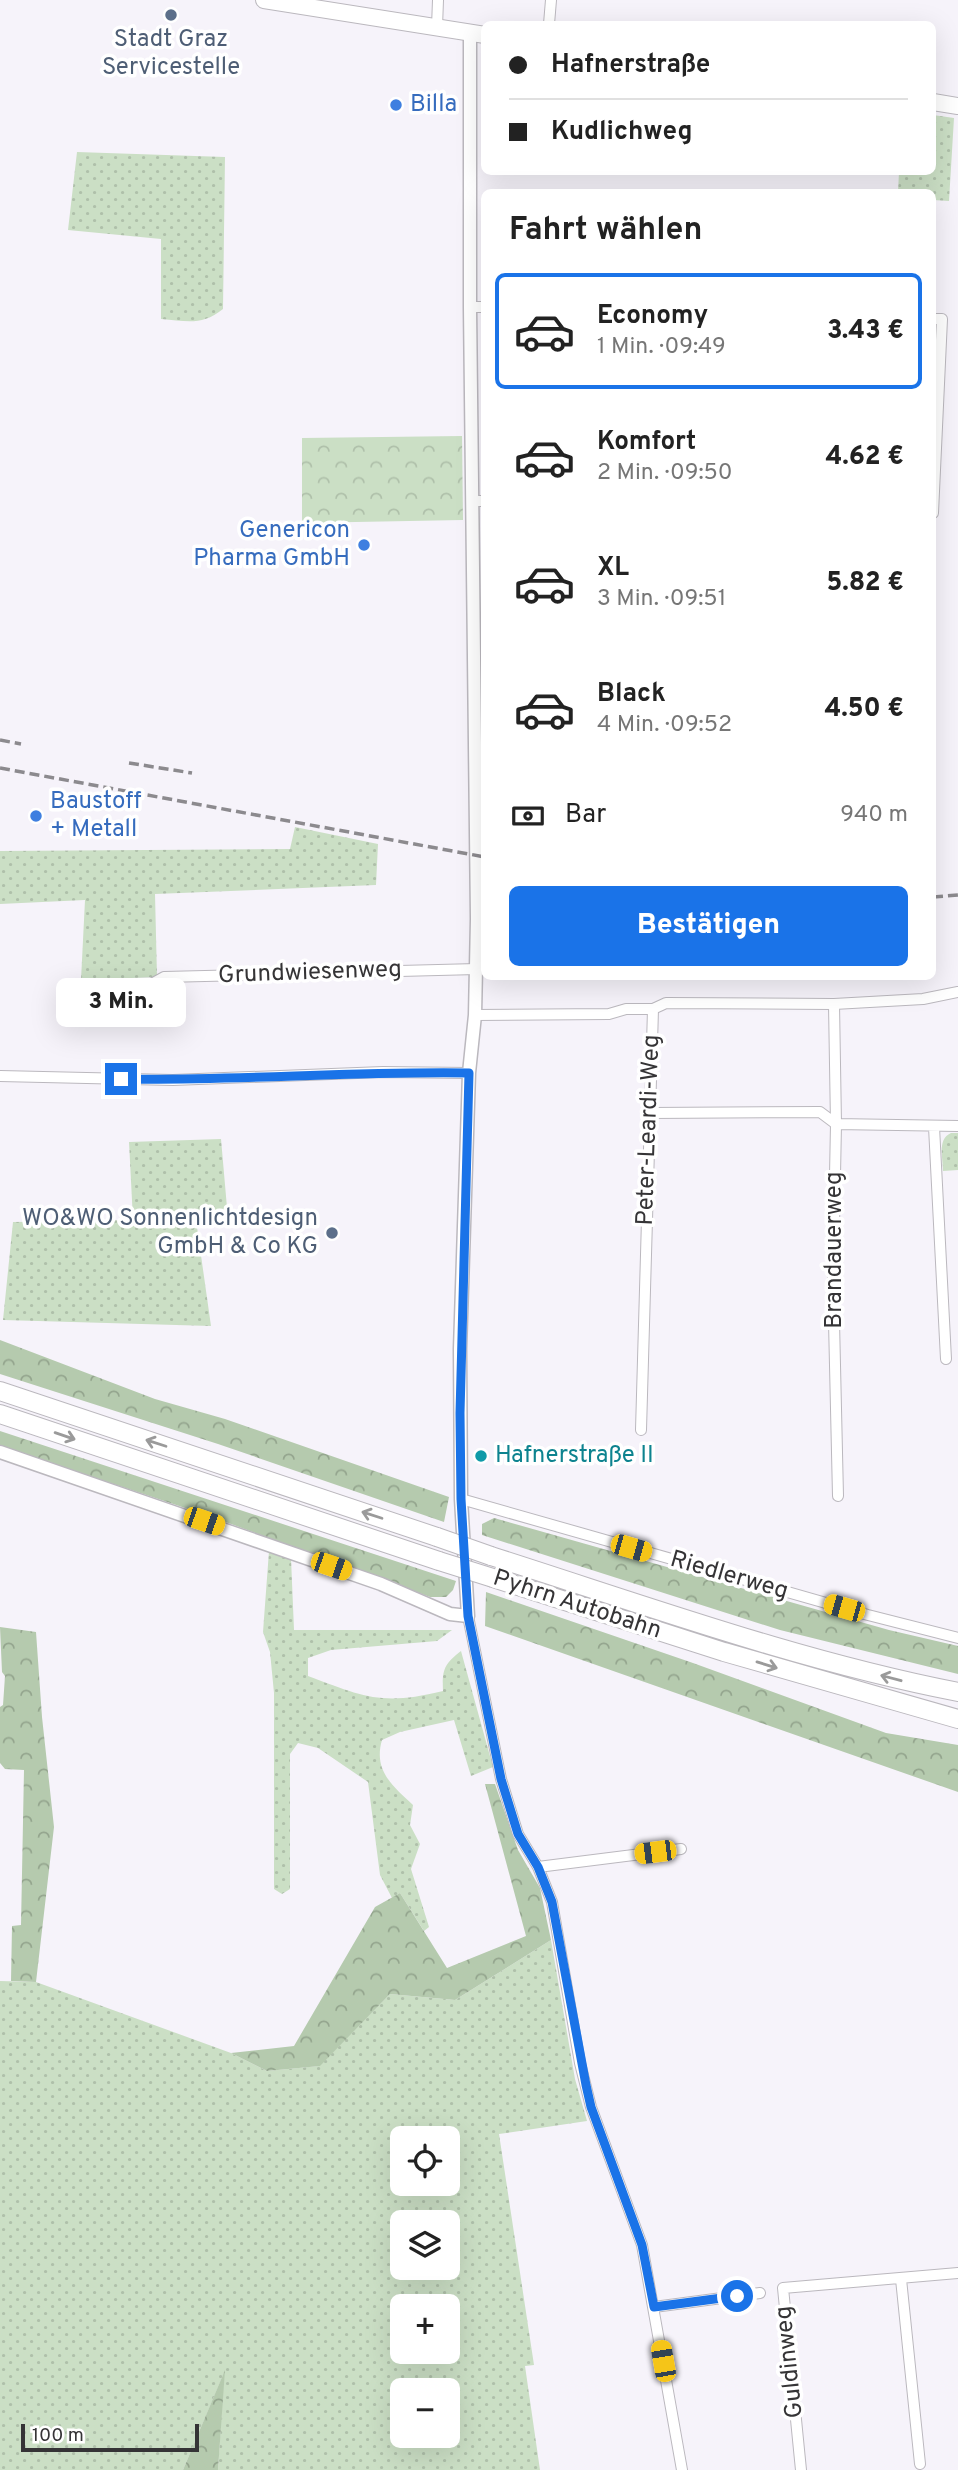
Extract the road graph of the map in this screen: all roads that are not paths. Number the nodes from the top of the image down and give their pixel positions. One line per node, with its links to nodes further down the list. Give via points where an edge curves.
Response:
1 (264, 0): 5 (main road)
2 (439, 0): 5 (street)
3 (551, 0): 4 (street)
4 (549, 21)
5 (437, 27): 6 (main road)
6 (477, 34): 9 (street)
7 (936, 102): 8 (main road)
8 (958, 106)
9 (470, 307): 10 (street); 13 (street)
10 (481, 307)
11 (936, 318): 12 (street, via 942,319)
12 (936, 437)
13 (478, 501): 14 (street)
14 (477, 969): 15 (street, Grundwiesenweg, via 164,977); 19 (street)
15 (146, 988)
16 (958, 992): 17 (street, via 923,999)
17 (834, 1004): 18 (street, via 666,1003); 23 (street, Brandauerweg)
18 (653, 1009): 19 (street, Peter-Leardi-Weg, via 609,1014); 22 (street, Peter-Leardi-Weg)
19 (475, 1015): 20 (street)
20 (469, 1073): 21 (street, via 173,1080); 32 (street, via 460,1349)
21 (0, 1076)
22 (651, 1112): 23 (street, via 820,1112); 29 (street, Peter-Leardi-Weg)
23 (836, 1124): 25 (street); 31 (street, Brandauerweg, via 833,1255)
24 (958, 1126): 25 (street)
25 (934, 1127): 26 (street)
26 (946, 1359)
27 (0, 1391): 35 (highway, Pyhrn Autobahn, one-way to 27, bridge, via 897,1680 734,1634)
28 (0, 1415): 36 (highway, Pyhrn Autobahn, one-way to 36, bridge, via 723,1652)
29 (641, 1430)
30 (0, 1452): 33 (street, via 381,1584 450,1614)
31 (838, 1496)
32 (461, 1499): 33 (street); 34 (street, Riedlerweg)
33 (468, 1616): 40 (street, via 501,1779 518,1834)
34 (958, 1638)
35 (958, 1692)
36 (913, 1707): 37 (highway); 38 (highway, Pyhrn Autobahn)
37 (958, 1712)
38 (958, 1719)
39 (681, 1849): 40 (street)
40 (538, 1867): 44 (street, via 552,1902 591,2107 642,2245)
41 (958, 2273): 42 (street, Guldinweg)
42 (901, 2279): 45 (street); 47 (street, Guldinweg, via 783,2288)
43 (760, 2293): 44 (street)
44 (654, 2307): 46 (street)
45 (920, 2464)
46 (682, 2470)
47 (801, 2470)

